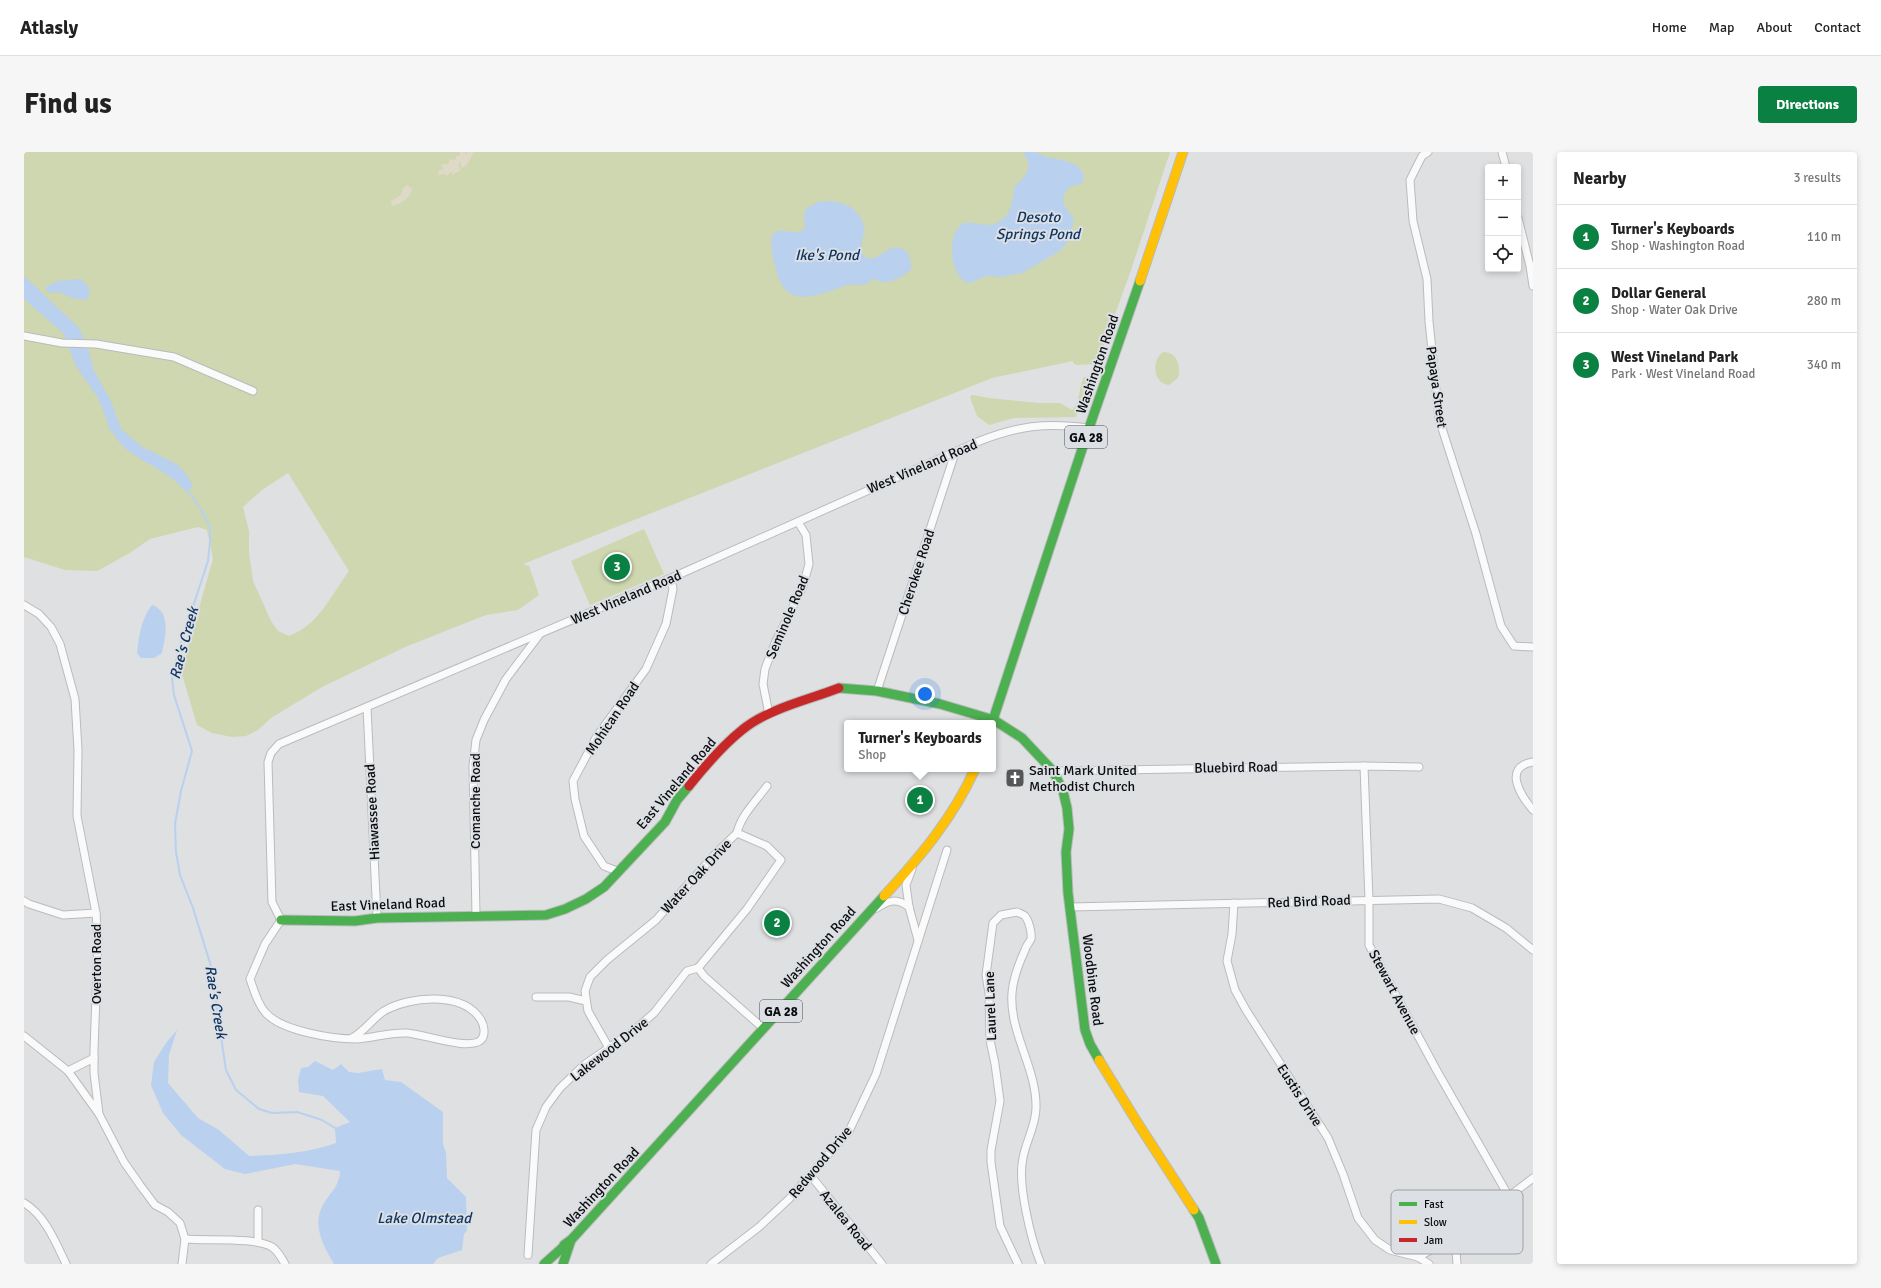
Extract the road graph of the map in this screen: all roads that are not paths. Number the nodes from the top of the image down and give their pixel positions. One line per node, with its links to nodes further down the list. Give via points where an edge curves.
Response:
1 (1183, 152): 9 (main road, Washington Road / GA 28)
2 (1428, 152): 15 (street, Papaya Street, via 1422,156 1410,180 1413,221 1427,279 1439,419 1476,534 1501,626 1514,646)
3 (1502, 152): 4 (street)
4 (1505, 164)
5 (1521, 232): 6 (street)
6 (1533, 286)
7 (24, 336): 8 (street, via 62,343 96,344 174,357)
8 (253, 390)
9 (1089, 428): 10 (street, West Vineland Road, via 1064,424 1025,426 999,433); 20 (main road, Washington Road / GA 28)
10 (955, 453): 11 (street, West Vineland Road); 16 (street, Cherokee Road)
11 (798, 522): 12 (street, West Vineland Road); 18 (street, Seminole Road, via 806,535 809,564 803,586 775,643 766,669 763,684)
12 (671, 578): 14 (street, West Vineland Road); 32 (street, Mohican Road, via 673,590 666,624 646,668 597,736 573,782 584,836 604,866)
13 (24, 605): 38 (street, Overton Road, via 39,614 52,627 60,644 75,699 78,750 77,816)
14 (540, 634): 17 (street, West Vineland Road); 39 (street, Comanche Road, via 506,679 476,740 473,766)
15 (1533, 647)
16 (876, 690): 18 (main road, East Vineland Road, via 840,688); 19 (main road, East Vineland Road, via 940,704)
17 (367, 707): 40 (street, Hiawassee Road); 42 (street, West Vineland Road, via 279,744 271,752 268,762 272,902)
18 (769, 714): 32 (main road, East Vineland Road, via 744,729 713,757 677,800 665,822)
19 (987, 720)
20 (994, 720)
21 (996, 724): 25 (main road, Woodbine Road, via 1022,738)
22 (1533, 762): 28 (street, via 1525,763 1518,769 1516,777 1517,786)
23 (1364, 766): 24 (street, Bluebird Road); 25 (street, Bluebird Road); 33 (street, Stewart Avenue)
24 (1419, 767)
25 (1053, 771): 37 (main road, Woodbine Road, via 1063,791 1067,808 1069,829 1066,874)
26 (974, 772): 31 (main road, Washington Road / GA 28, via 943,826)
27 (767, 786): 29 (street, via 738,826)
28 (1533, 810)
29 (737, 833): 45 (street, Water Oak Drive, via 767,846 781,860 747,909); 47 (street, Water Oak Drive, via 716,852 656,920 590,977 585,991)
30 (948, 850): 43 (street, Redwood Drive)
31 (915, 861): 36 (street, via 906,885); 41 (main road, Washington Road / GA 28)
32 (617, 871): 39 (main road, East Vineland Road, via 604,887 565,909 546,915)
33 (1369, 900): 35 (street, Red Bird Road); 44 (street, Red Bird Road, via 1439,899 1472,908 1506,928); 57 (street, Stewart Avenue, via 1369,945)
34 (24, 901): 38 (street, via 63,916)
35 (1234, 903): 37 (street, Red Bird Road); 64 (street, Eustis Drive, via 1227,961 1239,996 1328,1138 1358,1218 1375,1240)
36 (908, 907): 41 (street, via 901,901 892,901 881,905); 43 (street)
37 (1070, 907): 81 (main road, Woodbine Road, via 1085,1030 1090,1044 1199,1218)
38 (96, 913): 52 (street, Overton Road, via 98,942)
39 (476, 915): 40 (main road, East Vineland Road)
40 (376, 918): 42 (main road, East Vineland Road, via 355,921)
41 (863, 918): 48 (main road, Washington Road / GA 28)
42 (281, 920): 50 (street, via 265,944 250,979 257,1000 265,1013 283,1024 309,1034)
43 (918, 940): 55 (street, Redwood Drive, via 876,1074 850,1131)
44 (1533, 950)
45 (698, 968): 48 (street); 51 (street, Lakewood Drive, via 687,971 654,1013)
46 (536, 997): 47 (street, via 556,996)
47 (586, 1001): 51 (street, Water Oak Drive, via 588,1011)
48 (764, 1029): 62 (main road, Washington Road / GA 28)
49 (24, 1036): 53 (street)
50 (352, 1038): 50 (street, via 407,1033 473,1043 481,1039 484,1033 483,1024 476,1012 455,1001 442,998 382,1012)
51 (609, 1048): 68 (street, Lakewood Drive, via 584,1065 560,1088 546,1107 536,1130)
52 (94, 1058): 53 (street); 54 (street, Overton Road)
53 (68, 1072): 54 (street)
54 (99, 1114): 61 (street, Overton Road, via 124,1162 155,1205 180,1223)
55 (811, 1176): 77 (street, Redwood Drive, via 759,1227); 78 (street, Azalea Road)
56 (1533, 1178): 58 (street)
57 (1505, 1190)
58 (1515, 1190)
59 (24, 1203): 70 (street, via 43,1220)
60 (258, 1210): 63 (street)
61 (185, 1238): 63 (street); 71 (street)
62 (571, 1240): 73 (main road); 74 (main road, GA 28); 75 (main road, GA 28); 76 (main road)
63 (258, 1242): 72 (street, via 275,1249)
64 (1391, 1250)
65 (1409, 1254): 69 (street, Eustis Drive)
66 (1422, 1254): 69 (street)
67 (1456, 1254): 83 (street)
68 (528, 1255)
69 (1418, 1256): 82 (street, Eustis Drive)
70 (66, 1264)
71 (182, 1264)
72 (285, 1264)
73 (540, 1264)
74 (544, 1264)
75 (555, 1264)
76 (563, 1264)
77 (711, 1264)
78 (882, 1264)
79 (1018, 1264): 80 (street, Laurel Lane, via 1000,1226 992,1175 991,1150 1000,1101 990,1040 986,975 993,923 1002,916 1017,912 1025,916 1031,938 1014,978 1011,994 1020,1044 1034,1083 1036,1109 1021,1173 1029,1226)
80 (1041, 1264)
81 (1216, 1264)
82 (1430, 1264)
83 (1457, 1264)

